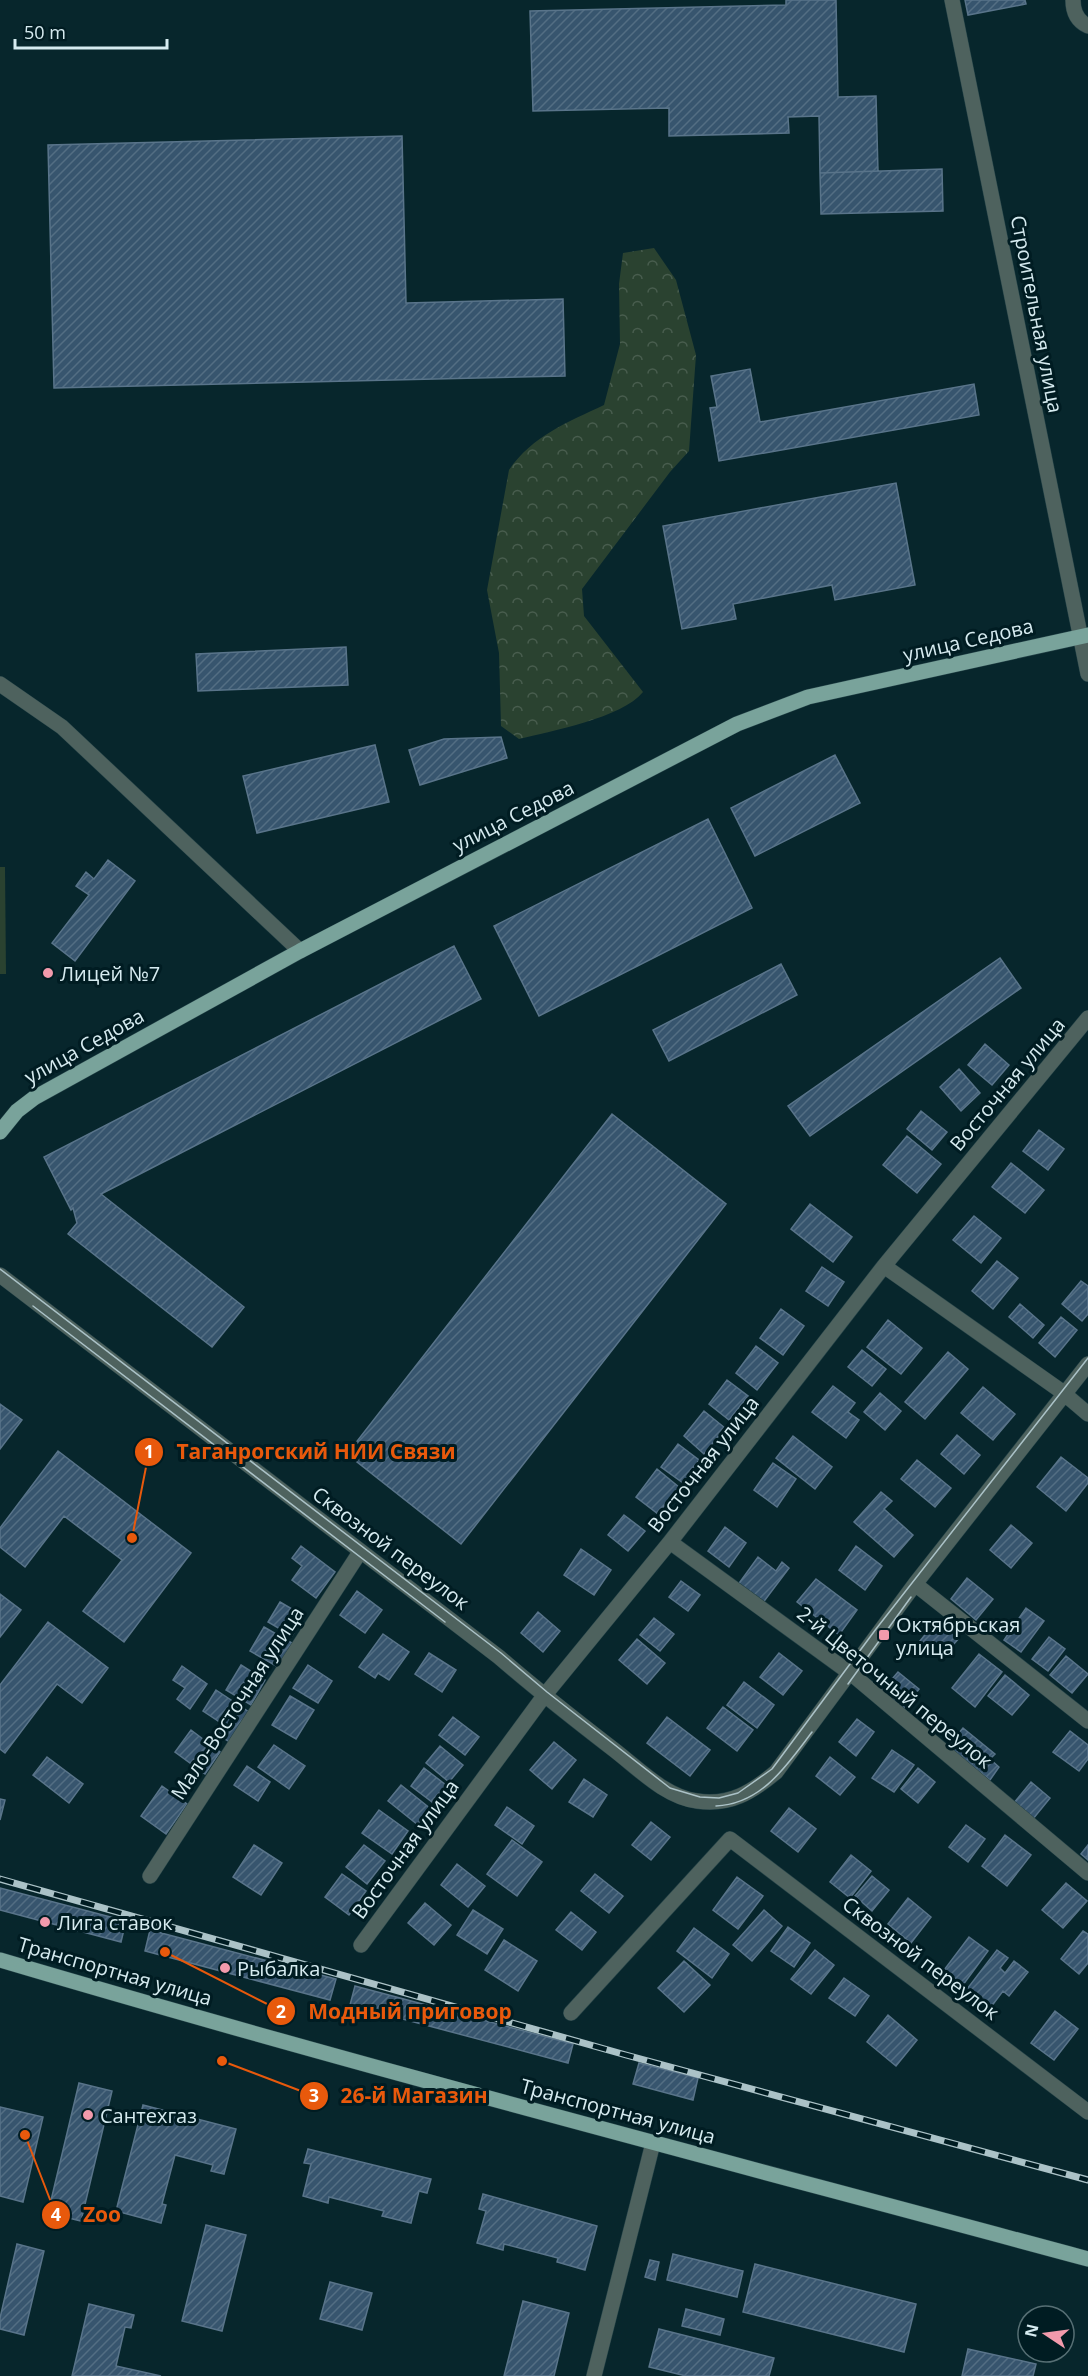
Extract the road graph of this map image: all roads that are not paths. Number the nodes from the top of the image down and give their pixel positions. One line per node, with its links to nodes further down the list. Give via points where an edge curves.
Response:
1 (952, 0): 4 (street, Строительная улица)
2 (1073, 0): 3 (street, via 1080,22)
3 (1088, 26)
4 (1084, 636): 5 (street, Строительная улица); 7 (main road, улица Седова, via 808,697 737,724)
5 (1088, 674)
6 (0, 684): 7 (street, via 62,727)
7 (300, 951): 9 (main road, улица Седова, via 34,1098)
8 (1086, 1026): 10 (street, Восточная улица)
9 (0, 1132)
10 (884, 1266): 13 (street); 15 (street, Восточная улица)
11 (0, 1275): 16 (street, Сквозной переулок)
12 (1088, 1364): 13 (street)
13 (1064, 1394): 14 (street); 17 (street)
14 (1088, 1414)
15 (670, 1542): 18 (street, 2-й Цветочный переулок); 19 (street, Восточная улица)
16 (360, 1552): 19 (street, Сквозной переулок); 22 (street, Мало-Восточная улица)
17 (915, 1584): 18 (street); 20 (street)
18 (850, 1673): 19 (street, Сквозной переулок, via 776,1772 739,1797 719,1802 686,1799 668,1791); 21 (street, 2-й Цветочный переулок)
19 (544, 1696): 23 (street, Восточная улица)
20 (1088, 1721)
21 (1088, 1873)
22 (150, 1876)
23 (361, 1944)
24 (0, 1960): 27 (main road, Транспортная улица)
25 (571, 2013): 26 (street, Сквозной переулок, via 730,1839)
26 (1088, 2112)
27 (653, 2143): 28 (main road, Транспортная улица); 29 (street)
28 (1088, 2259)
29 (594, 2376)

